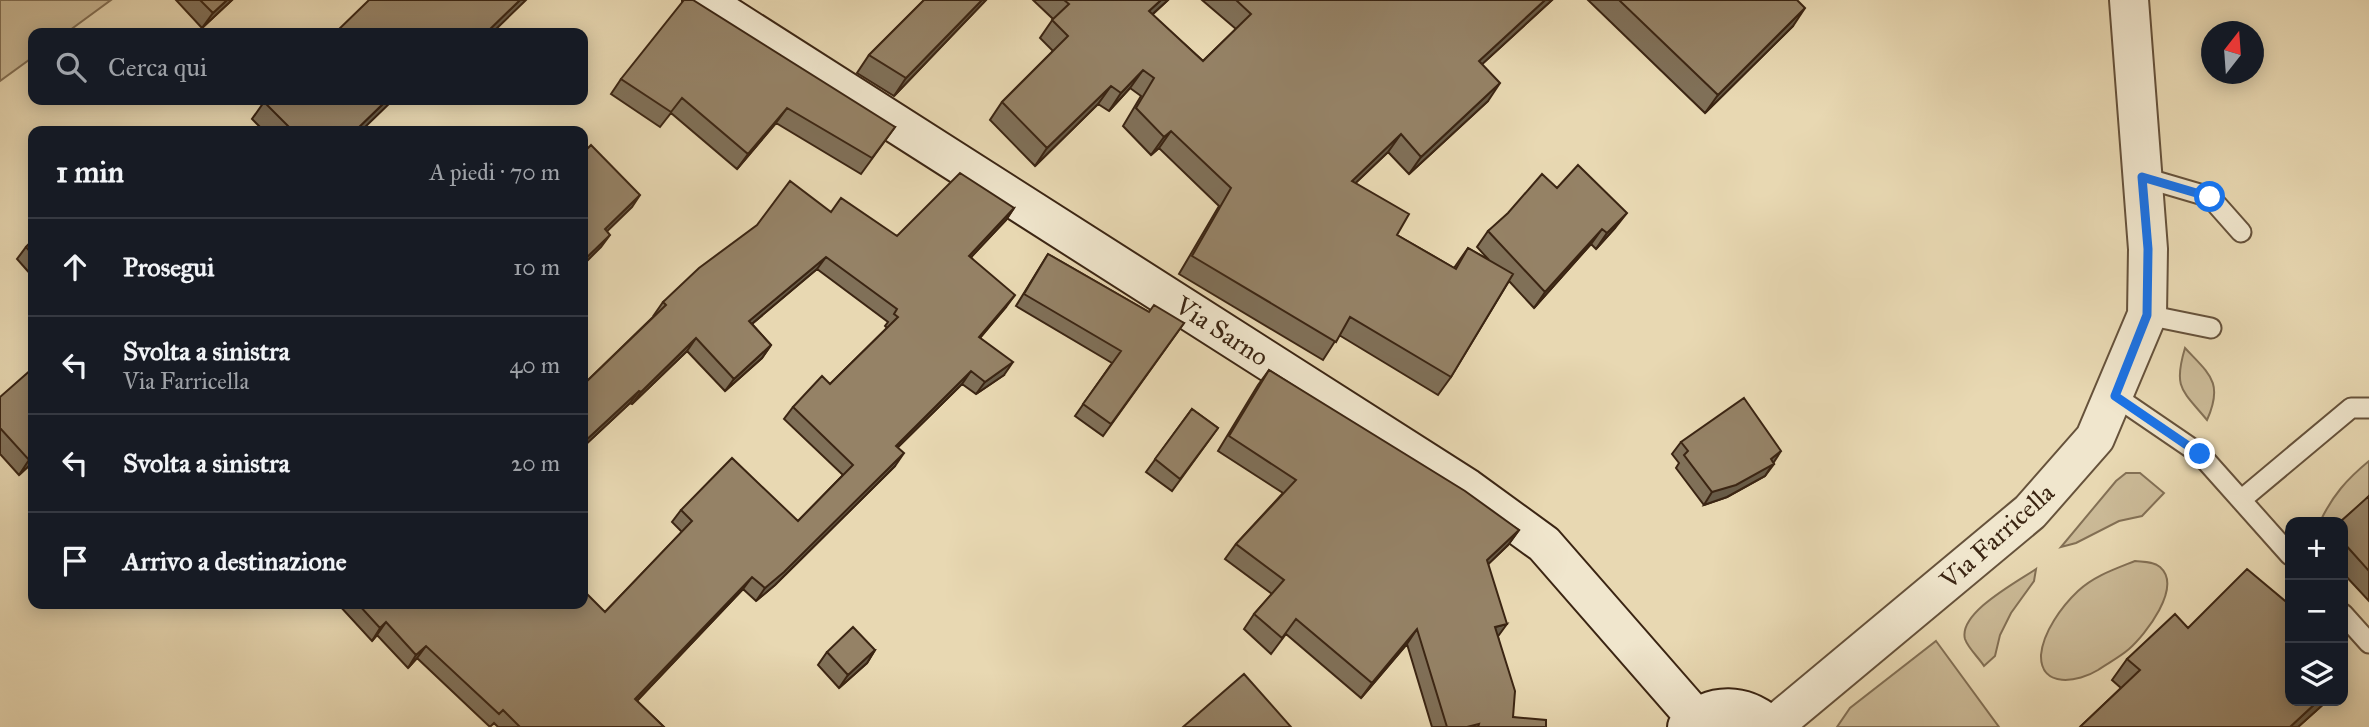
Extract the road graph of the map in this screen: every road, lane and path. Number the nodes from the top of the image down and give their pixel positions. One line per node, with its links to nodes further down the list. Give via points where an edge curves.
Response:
1 (702, 0): 13 (main road, Via Sarno, via 1467,488 1544,544)
2 (2129, 0): 3 (main road, Via Farricella)
3 (2142, 177): 4 (lane, via 2210,197); 5 (main road, Via Farricella)
4 (2241, 232)
5 (2147, 315): 6 (lane); 7 (main road, Via Farricella)
6 (2211, 328)
7 (2115, 396): 9 (lane, via 2200,454); 14 (main road, Via Farricella, via 2095,438 2030,512)
8 (2369, 408): 9 (lane, via 2351,408)
9 (2241, 500): 10 (lane)
10 (2285, 549)
11 (2348, 620): 12 (lane)
12 (2369, 643)
13 (1692, 722): 14 (main road, via 1711,710 1727,707 1744,709)
14 (1772, 727)

